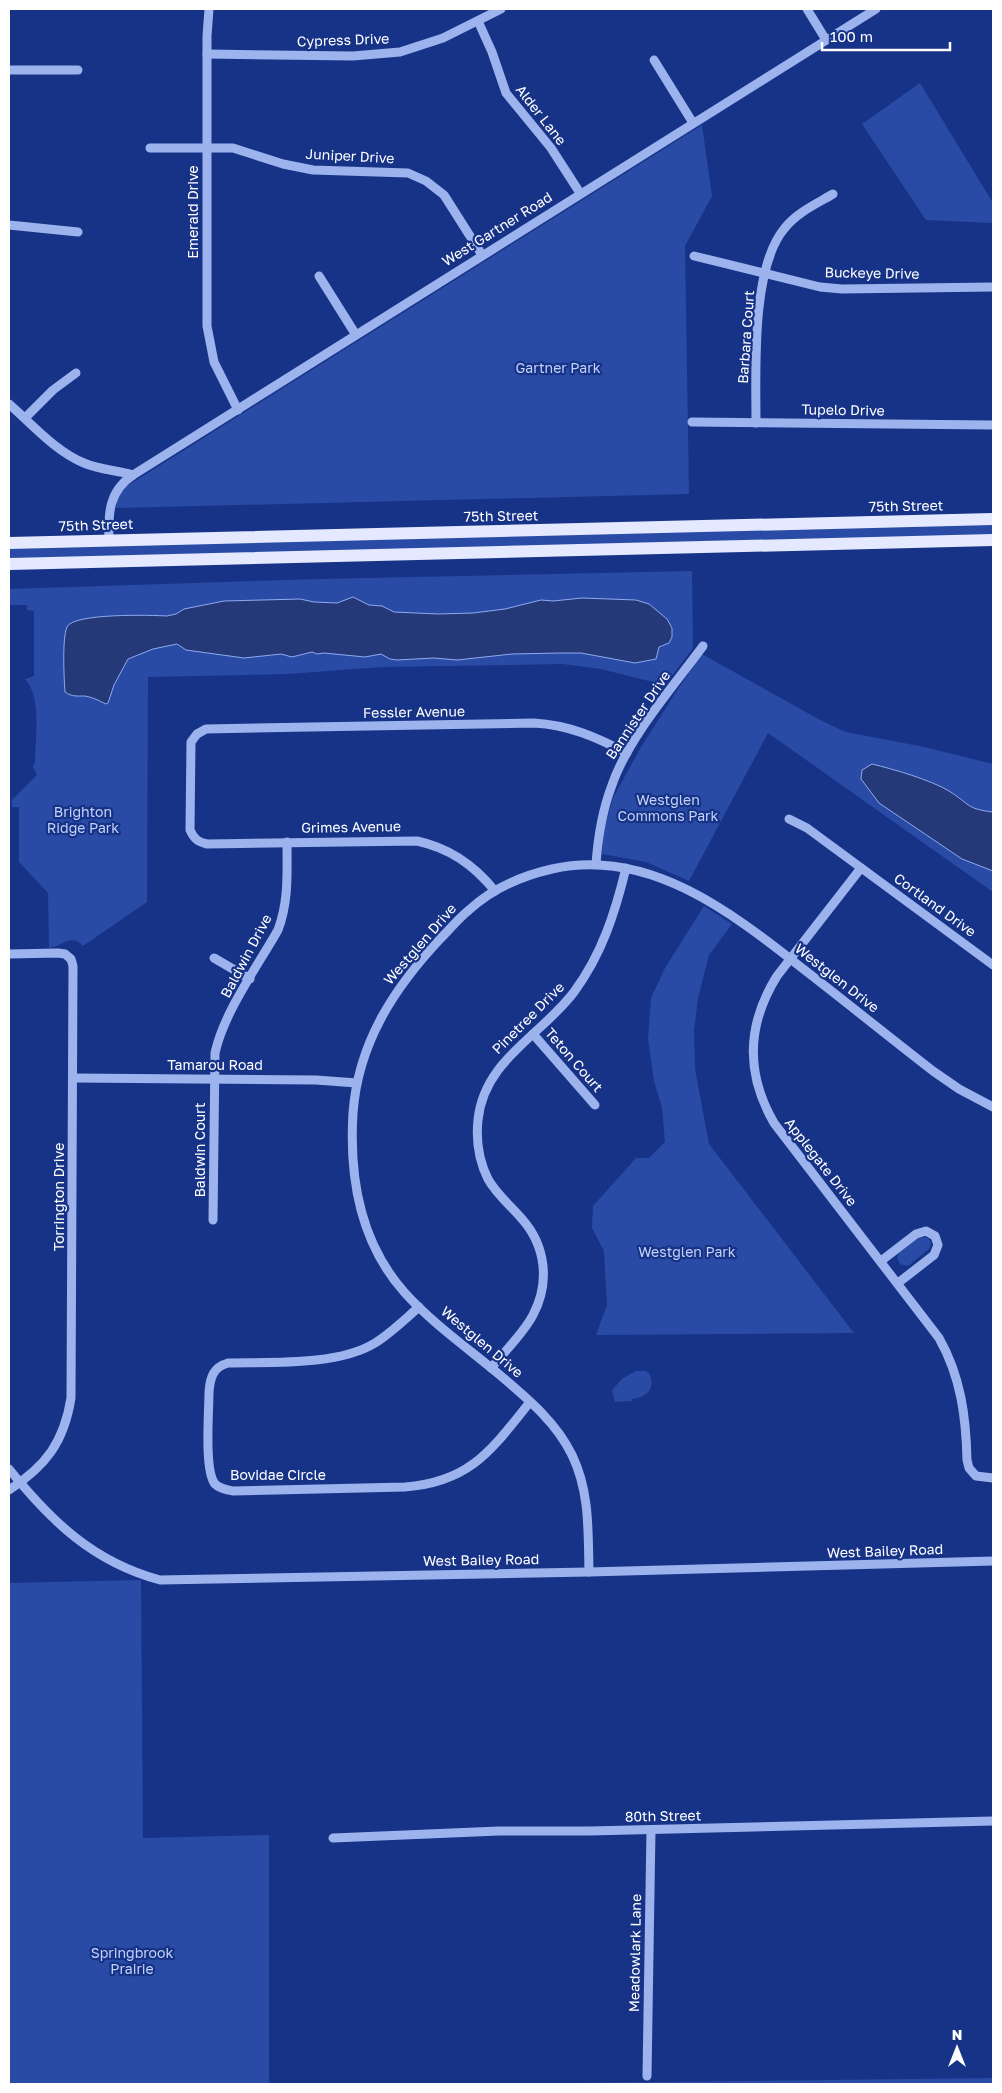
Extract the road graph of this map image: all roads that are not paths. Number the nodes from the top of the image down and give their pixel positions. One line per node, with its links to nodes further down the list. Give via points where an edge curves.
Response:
1 (210, 9): 7 (street, Emerald Drive)
2 (501, 9): 5 (street, Cypress Drive)
3 (806, 9): 6 (street)
4 (876, 9): 6 (street, West Gartner Road)
5 (478, 21): 7 (street, Cypress Drive, via 425,45 400,52 375,55); 14 (street, Alder Lane, via 506,94 551,148)
6 (826, 40): 11 (street, West Gartner Road)
7 (207, 54): 13 (street, Emerald Drive)
8 (654, 60): 11 (street)
9 (9, 70): 10 (street)
10 (78, 70)
11 (693, 123): 14 (street, West Gartner Road)
12 (150, 148): 13 (street, Juniper Drive)
13 (207, 148): 18 (street, Juniper Drive, via 246,150 283,164 313,170 398,172 416,176 444,195); 26 (street, Emerald Drive, via 208,337 214,362)
14 (580, 193): 18 (street, West Gartner Road)
15 (833, 194): 20 (street, Barbara Court, via 797,216 783,230 772,250)
16 (9, 224): 17 (street)
17 (78, 232)
18 (482, 255): 23 (street, West Gartner Road)
19 (694, 256): 20 (street, Buckeye Drive)
20 (765, 274): 22 (street, Buckeye Drive, via 842,289); 29 (street, Barbara Court, via 756,335)
21 (320, 276): 23 (street)
22 (993, 287)
23 (356, 335): 26 (street, West Gartner Road)
24 (76, 373): 27 (street)
25 (9, 404): 27 (street)
26 (238, 410): 31 (street, West Gartner Road)
27 (25, 418): 31 (street, via 77,460)
28 (692, 422): 29 (street, Tupelo Drive)
29 (756, 423): 30 (street, Tupelo Drive)
30 (993, 425)
31 (133, 475): 33 (street, West Gartner Road, via 119,487 112,499)
32 (993, 519): 33 (main road, 75th Street)
33 (109, 540): 35 (main road, 75th Street)
34 (993, 540): 36 (main road)
35 (9, 543)
36 (9, 564)
37 (703, 646): 38 (street, Bannister Drive)
38 (627, 753): 40 (street, Fessler Avenue, via 577,730 534,723 206,730 197,734 190,748 190,824); 42 (street, Bannister Drive, via 604,806)
39 (789, 818): 44 (street, Cortland Drive)
40 (193, 836): 41 (street, Grimes Avenue, via 207,844)
41 (287, 842): 45 (street, Grimes Avenue, via 402,840 428,843 461,858); 50 (street, Baldwin Drive, via 286,896 282,918)
42 (596, 864): 43 (street, Westglen Drive); 45 (street, Westglen Drive, via 539,872)
43 (626, 868): 48 (street, Westglen Drive, via 660,877 704,898); 51 (street, Pinetree Drive, via 616,911 598,955 573,994)
44 (861, 868): 48 (street, Applegate Drive); 49 (street, Cortland Drive)
45 (495, 891): 54 (street, Westglen Drive, via 469,909 404,979 377,1023)
46 (9, 954): 52 (street, Torrington Drive, via 58,953 71,959)
47 (214, 958): 50 (street)
48 (790, 959): 56 (street, Westglen Drive, via 933,1071); 58 (street, Applegate Drive, via 768,991 757,1020 753,1060 760,1093 768,1113 788,1143)
49 (993, 965)
50 (250, 980): 53 (street, Baldwin Drive, via 221,1032 215,1053)
51 (533, 1034): 55 (street, Teton Court); 61 (street, Pinetree Drive, via 498,1068 484,1093 478,1120 478,1147 488,1178 532,1233 541,1253 544,1271 543,1289 533,1316)
52 (73, 1078): 53 (street, Tamarou Road); 65 (street, Torrington Drive, via 71,1398 58,1442 42,1465)
53 (214, 1079): 54 (street, Tamarou Road); 57 (street, Baldwin Court)
54 (357, 1083): 60 (street, Westglen Drive, via 353,1154 360,1210 382,1262)
55 (595, 1105)
56 (993, 1107)
57 (213, 1220)
58 (881, 1261): 59 (street, Applegate Drive); 59 (street, via 916,1234 926,1231 935,1236 938,1245 934,1255)
59 (898, 1283): 64 (street, Applegate Drive, via 932,1328 949,1358 962,1398 967,1460 972,1473 981,1478)
60 (419, 1307): 61 (street, Westglen Drive); 62 (street, Bovidae Circle, via 374,1344 349,1355 326,1359 228,1362 218,1368 211,1376 209,1392 209,1470 215,1484 233,1491 405,1486 444,1481 484,1456)
61 (491, 1368): 62 (street, Westglen Drive)
62 (530, 1402): 68 (street, Westglen Drive, via 567,1445 580,1474 588,1509)
63 (9, 1469): 65 (street, West Bailey Road)
64 (993, 1478)
65 (20, 1482): 66 (street, Torrington Drive); 68 (street, West Bailey Road, via 54,1520 88,1547 123,1568 160,1580)
66 (9, 1490)
67 (993, 1561): 68 (street, West Bailey Road)
68 (590, 1572)
69 (993, 1821): 70 (street, 80th Street)
70 (651, 1830): 71 (street, 80th Street, via 499,1831); 72 (street, Meadowlark Lane)
71 (333, 1838)
72 (647, 2076)

